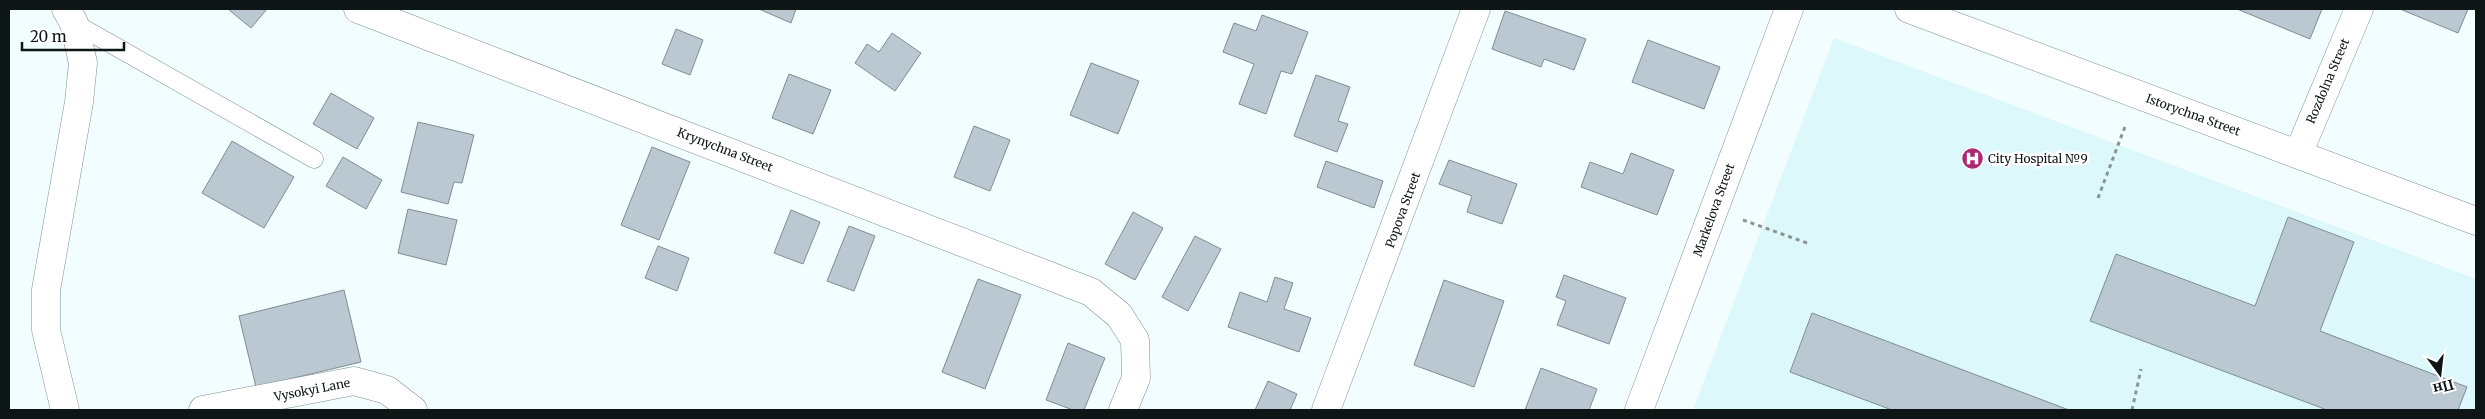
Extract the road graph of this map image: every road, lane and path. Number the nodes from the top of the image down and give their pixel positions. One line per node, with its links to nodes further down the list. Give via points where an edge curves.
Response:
1 (358, 9): 18 (street, Krynychna Street, via 1091,292 1119,315 1135,340 1136,378)
2 (1476, 9): 19 (street, Popova Street)
3 (1789, 9): 11 (street, Markelova Street)
4 (1909, 9): 7 (street, Istorychna Street)
5 (2358, 9): 8 (street, Rozdolna Street)
6 (70, 16): 9 (lane); 15 (street, via 83,63 46,290 46,330)
7 (2138, 94): 8 (street, Istorychna Street); 10 (path)
8 (2298, 154): 12 (street, Istorychna Street)
9 (314, 159)
10 (2098, 198)
11 (1714, 209): 13 (path); 20 (street, Markelova Street)
12 (2476, 221)
13 (1807, 244)
14 (2141, 369): 21 (path)
15 (66, 410)
16 (203, 410): 17 (street, Vysokyi Lane, via 354,381 387,390)
17 (413, 410)
18 (1123, 410)
19 (1326, 410)
20 (1639, 410)
21 (2132, 410)

